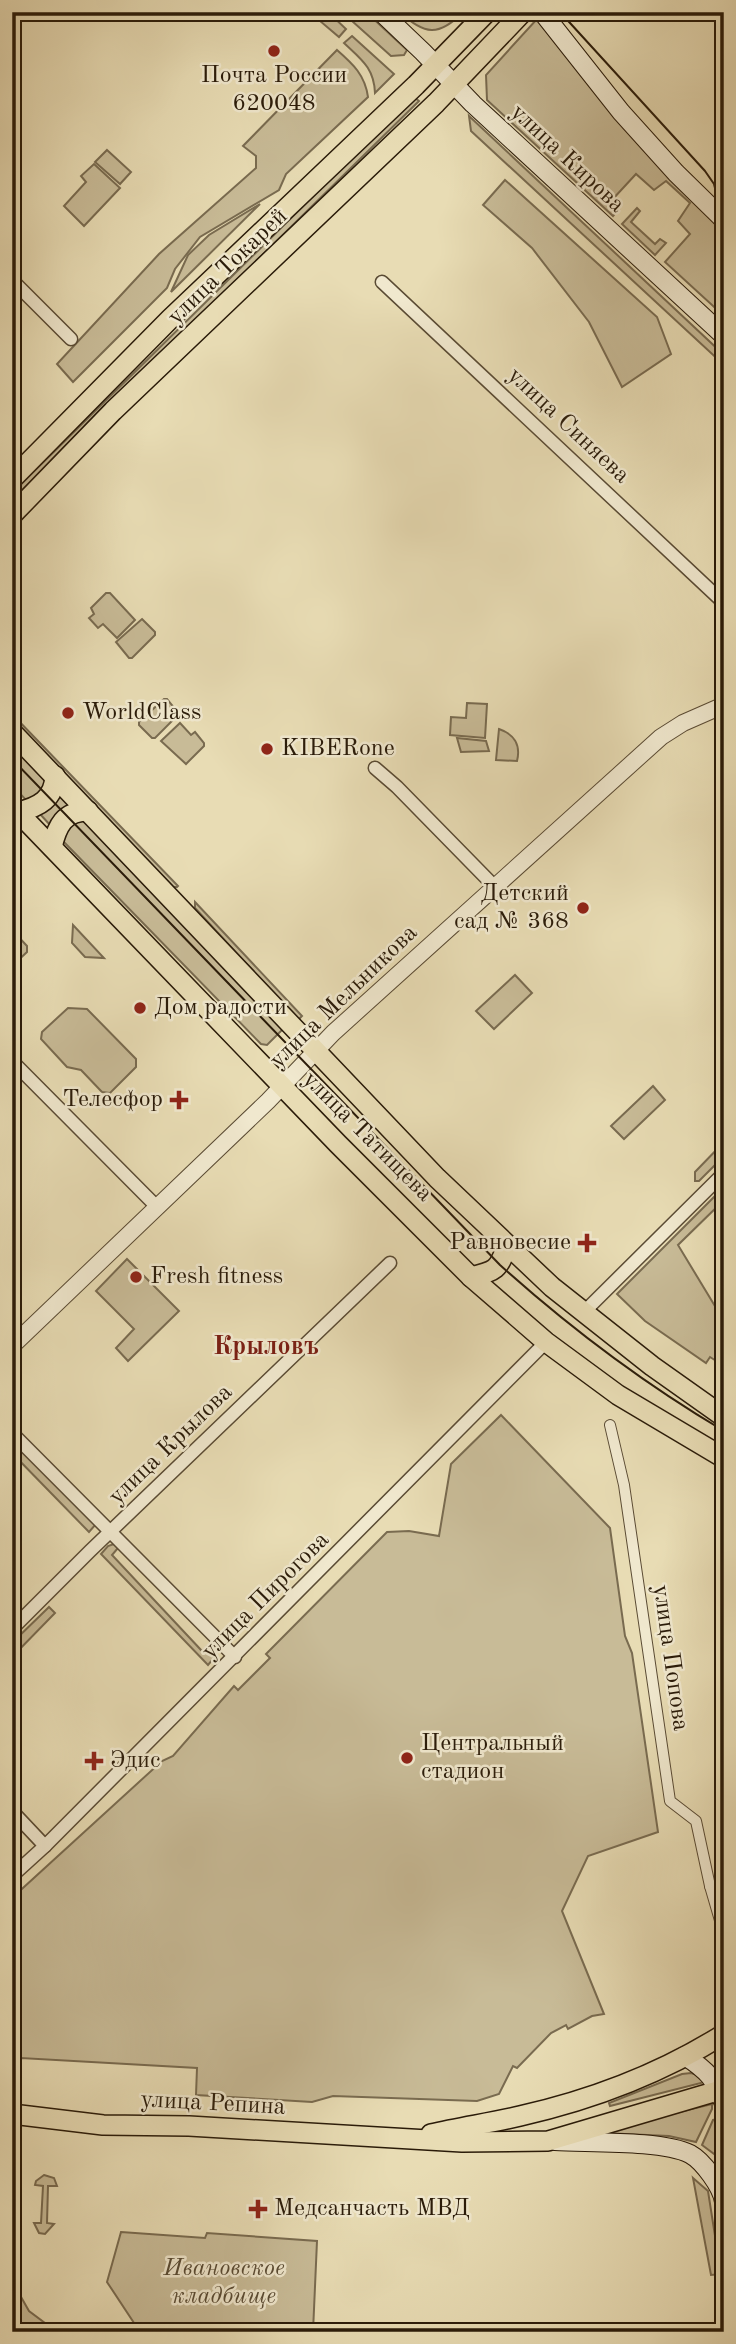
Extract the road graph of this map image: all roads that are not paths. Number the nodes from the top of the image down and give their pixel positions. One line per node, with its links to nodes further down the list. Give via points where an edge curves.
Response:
1 (380, 12): 5 (main road, улица Кирова)
2 (487, 12): 5 (main road, улица Токарей)
3 (523, 12): 6 (main road, улица Токарей)
4 (542, 12): 7 (main road, via 621,112)
5 (436, 65): 6 (main road, улица Кирова); 12 (main road, улица Токарей, via 170,319)
6 (454, 84): 10 (main road, улица Кирова); 13 (main road, улица Токарей, via 113,411)
7 (724, 220)
8 (12, 280): 11 (street)
9 (382, 282): 14 (street, улица Синяева)
10 (724, 336)
11 (71, 340)
12 (12, 479)
13 (12, 515)
14 (724, 603)
15 (724, 705): 22 (street, улица Мельникова, via 661,737)
16 (12, 732): 18 (main road, улица Татищева)
17 (375, 768): 22 (street)
18 (55, 776): 19 (main road, via 46,800 33,808); 20 (main road, улица Татищева)
19 (15, 809): 21 (main road, улица Татищева)
20 (88, 811): 21 (main road, via 76,811 61,822); 23 (main road, улица Татищева)
21 (52, 847): 25 (main road, улица Татищева)
22 (495, 887): 23 (street, улица Мельникова)
23 (318, 1052): 25 (street, улица Мельникова); 28 (main road, улица Татищева)
24 (12, 1060): 27 (street)
25 (283, 1087): 27 (street, улица Мельникова); 30 (main road, улица Татищева)
26 (724, 1173): 31 (street)
27 (157, 1207): 33 (street, улица Мельникова)
28 (507, 1246): 30 (main road, via 494,1271); 31 (main road, улица Татищева)
29 (390, 1263): 38 (street, улица Крылова)
30 (471, 1277): 32 (main road, улица Татищева)
31 (583, 1312): 34 (main road, улица Татищева)
32 (546, 1342): 37 (main road, улица Татищева, via 635,1407); 40 (street, улица Пирогова)
33 (12, 1346)
34 (724, 1417)
35 (610, 1425): 44 (street, улица Попова, via 624,1485 670,1801 696,1821)
36 (12, 1433): 38 (street)
37 (724, 1458)
38 (111, 1531): 39 (street, улица Крылова); 40 (street)
39 (12, 1629)
40 (234, 1657): 42 (street, улица Пирогова)
41 (12, 1811): 42 (street)
42 (45, 1846): 43 (street, улица Пирогова)
43 (12, 1876)
44 (710, 1886): 45 (street); 46 (street, улица Попова)
45 (724, 1898)
46 (724, 1934)
47 (724, 2034): 48 (main road, улица Репина)
48 (685, 2056): 49 (main road, via 704,2068); 51 (main road, улица Репина, via 574,2101)
49 (722, 2094): 52 (main road, улица Репина)
50 (12, 2114): 51 (main road, улица Репина, via 103,2125)
51 (412, 2139): 52 (main road, улица Репина)
52 (548, 2141): 53 (main road, улица Репина, via 648,2146 692,2154 714,2179)
53 (724, 2202)

